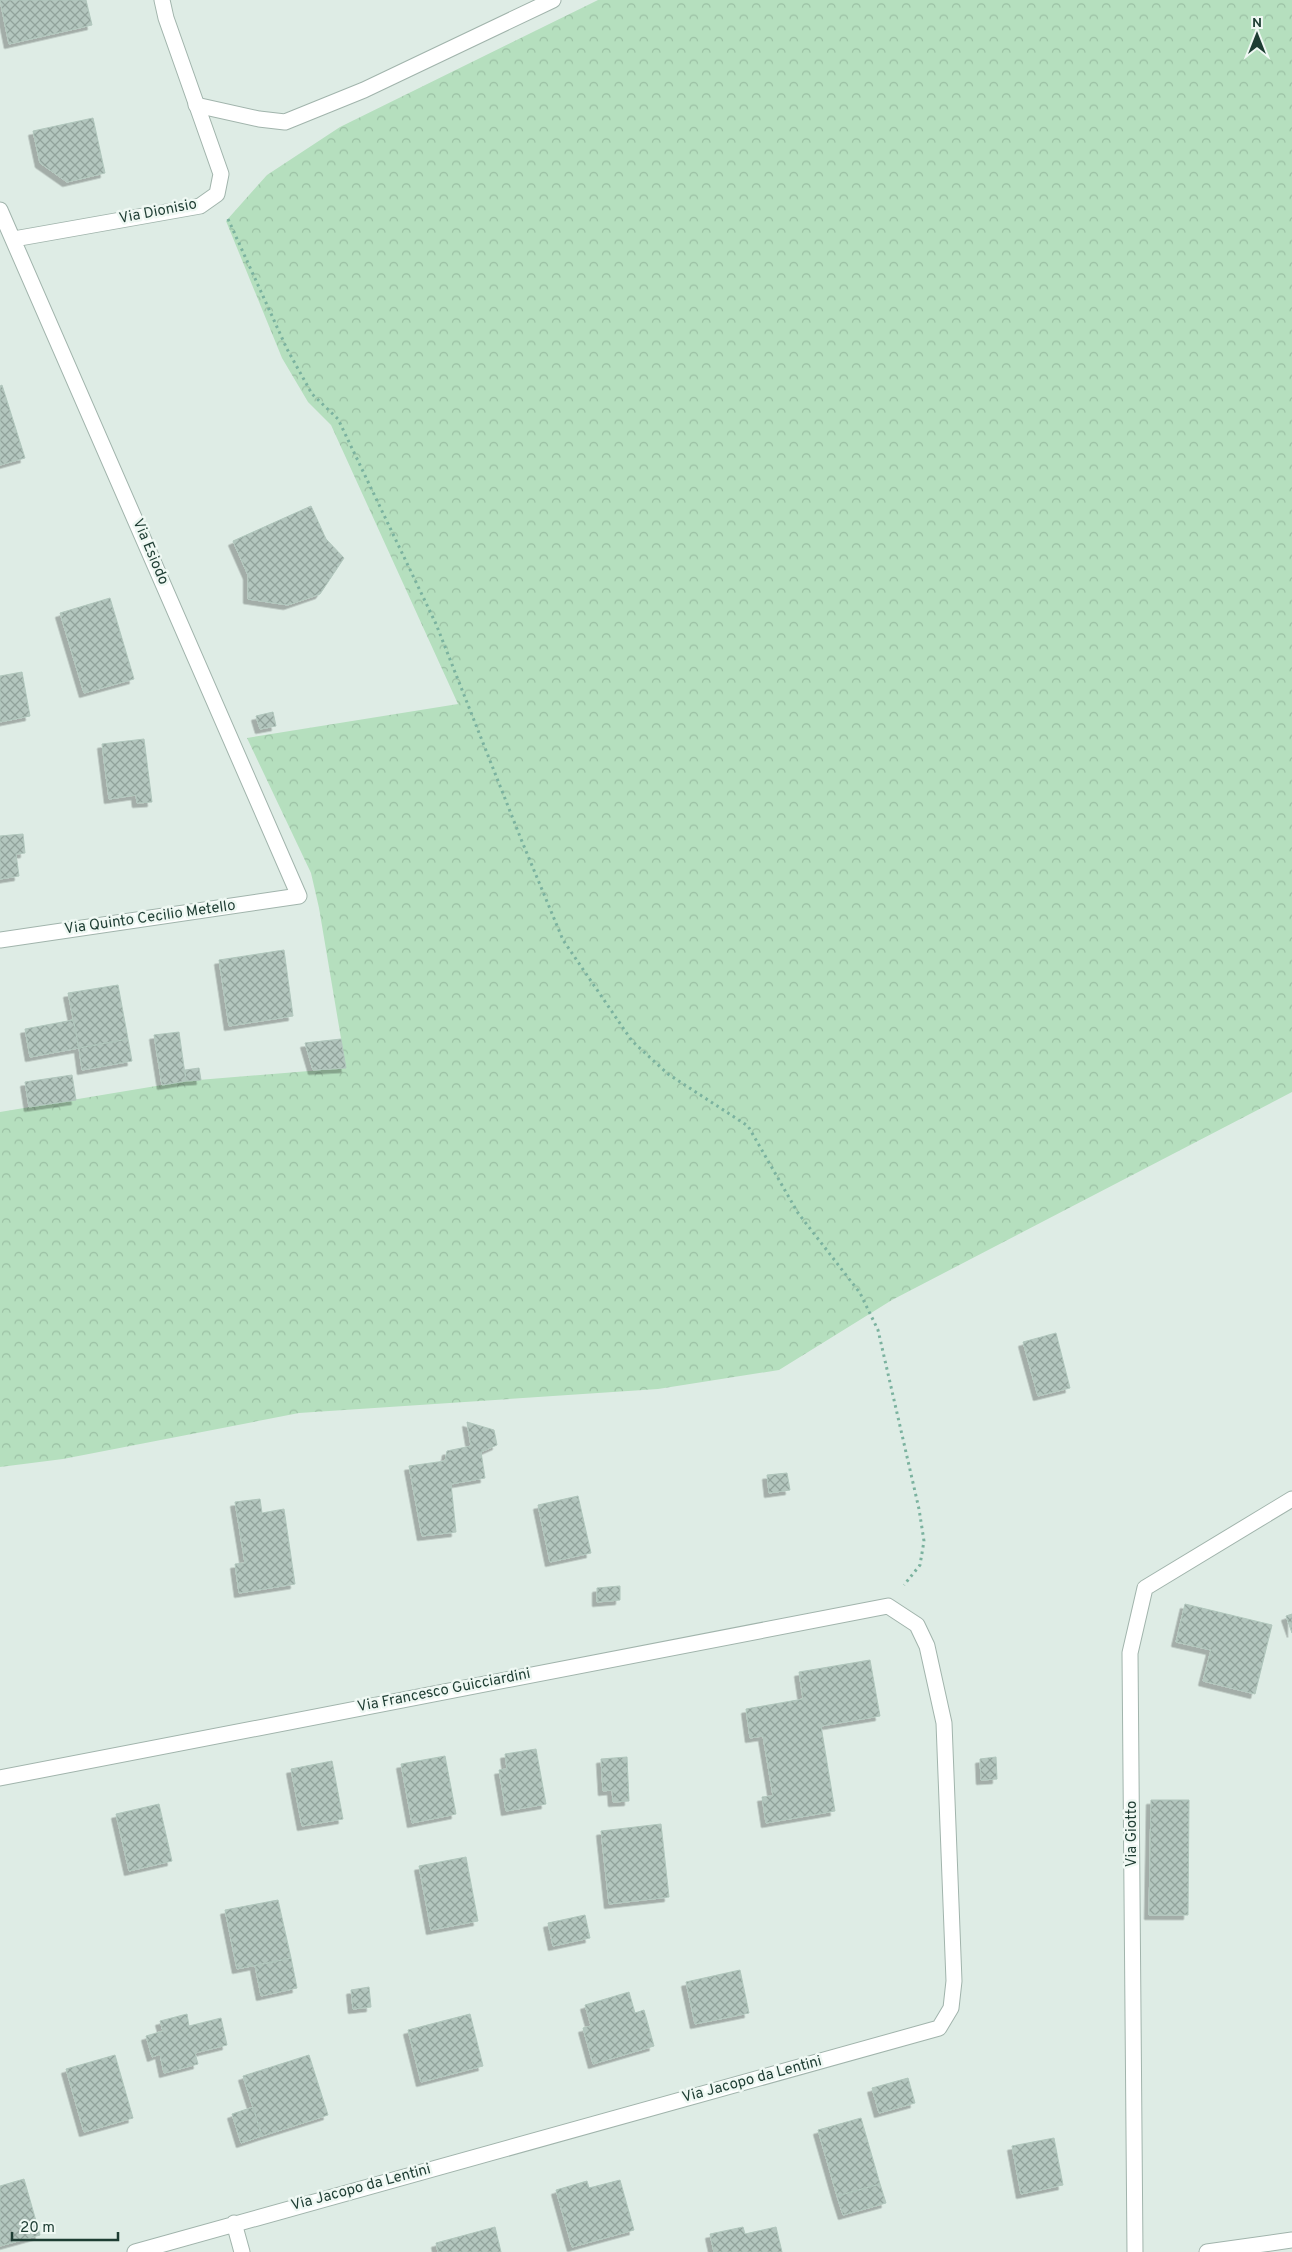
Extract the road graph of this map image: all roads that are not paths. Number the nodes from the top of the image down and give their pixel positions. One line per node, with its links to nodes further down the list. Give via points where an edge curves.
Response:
1 (162, 0): 3 (street, Via Dionisio)
2 (553, 0): 3 (street, via 364,90 285,122)
3 (196, 105): 5 (street, Via Dionisio, via 221,174 217,194 200,206)
4 (0, 210): 5 (street, Via Esiodo)
5 (14, 239): 6 (street, Via Esiodo)
6 (300, 896): 7 (street, Via Quinto Cecilio Metello)
7 (0, 940)
8 (1292, 1500): 15 (street, Via Giotto, via 1145,1588 1130,1653)
9 (888, 1606): 10 (street, Via Francesco Guicciardini); 11 (street, Via Jacopo da Lentini, via 917,1625 927,1646 944,1723 954,1981 951,2008 940,2028)
10 (0, 1778)
11 (234, 2223): 13 (street, Via Jacopo da Lentini); 14 (street)
12 (1292, 2240): 16 (street)
13 (135, 2252)
14 (242, 2252)
15 (1136, 2252)
16 (1206, 2252)

